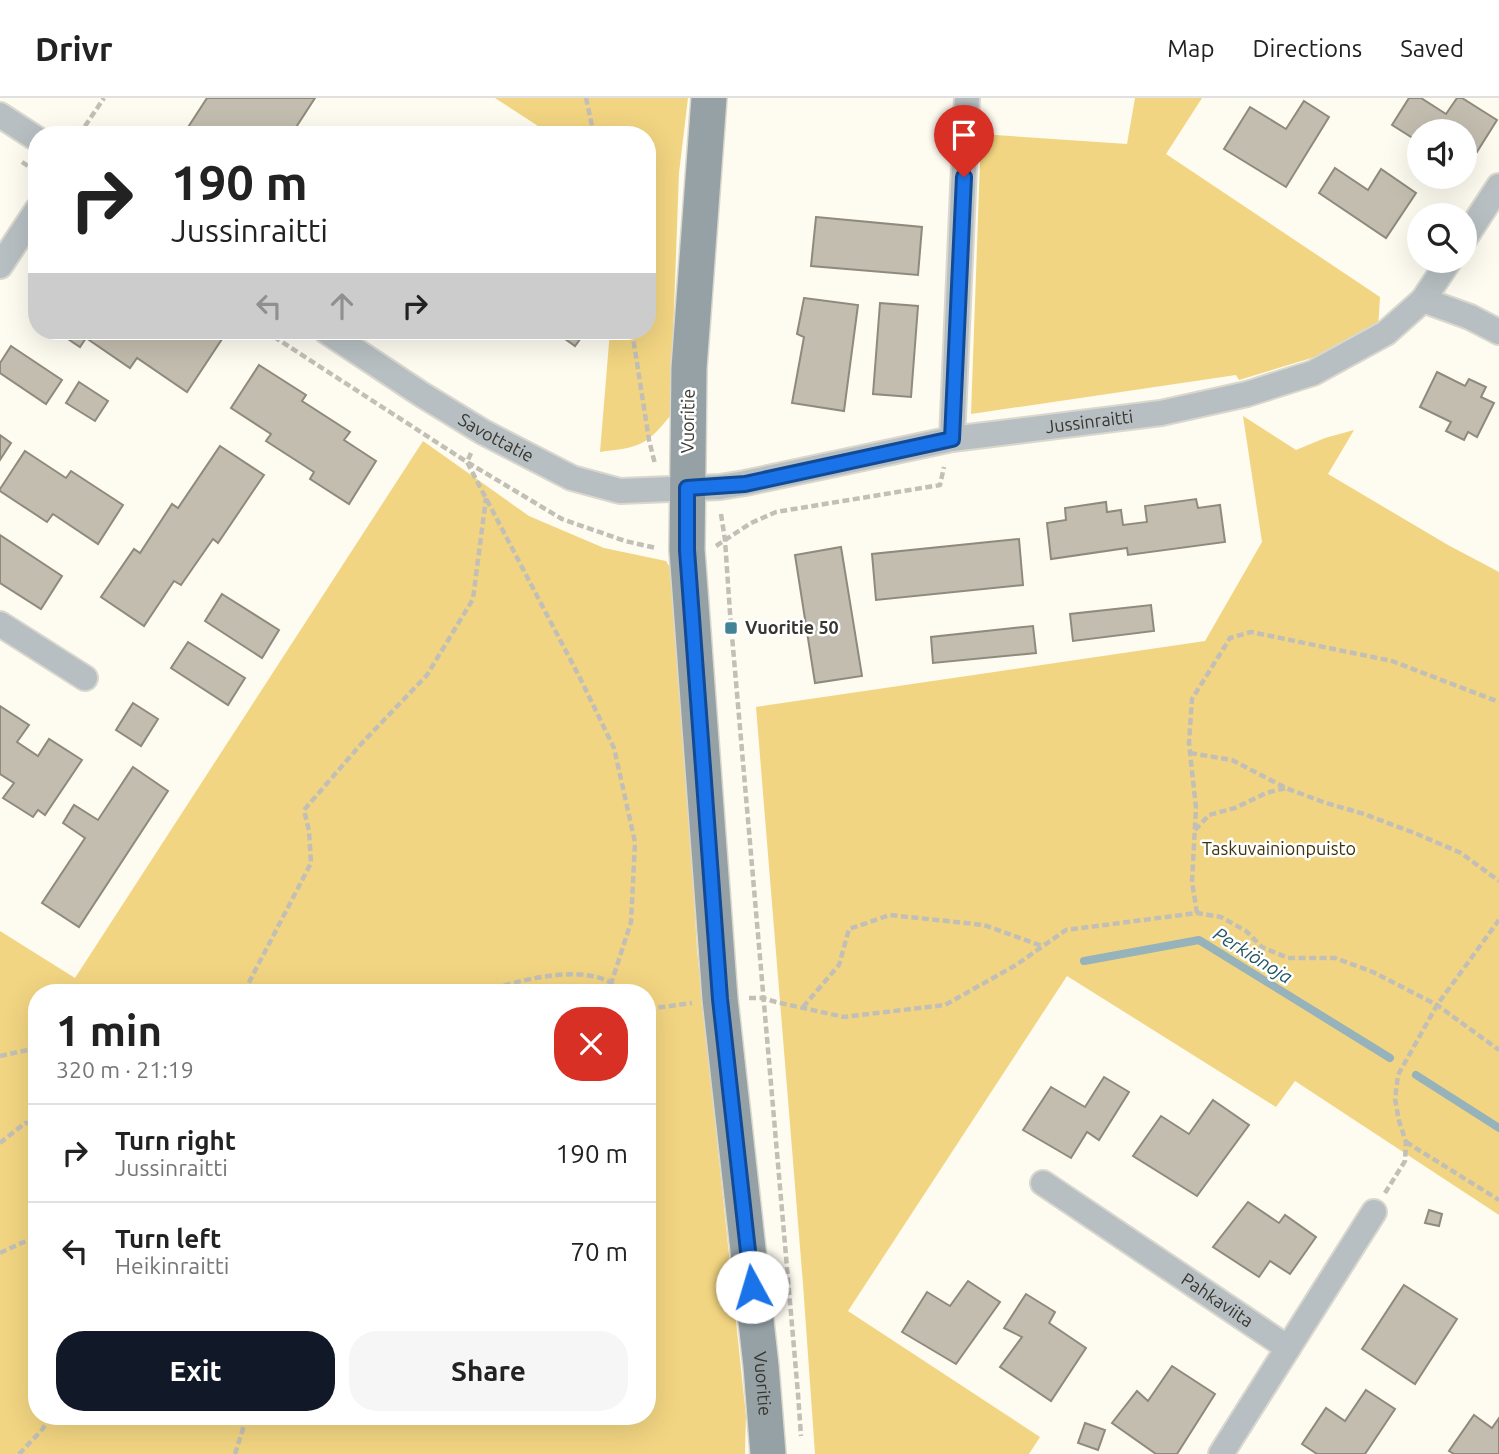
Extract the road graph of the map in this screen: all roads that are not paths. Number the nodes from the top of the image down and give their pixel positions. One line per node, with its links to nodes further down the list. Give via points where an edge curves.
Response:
1 (709, 98): 14 (street, Vuoritie, via 689,368)
2 (967, 98): 13 (street)
3 (0, 115): 4 (street)
4 (28, 133)
5 (1499, 186): 6 (street)
6 (1477, 219)
7 (28, 224): 8 (street)
8 (0, 266)
9 (1441, 273): 10 (street, Jussinraitti)
10 (1423, 300): 11 (street); 13 (street, Jussinraitti, via 1386,333 1313,373 1247,394 1161,413)
11 (1499, 332)
12 (340, 340): 14 (street, Savottatie, via 483,432 572,478 620,491)
13 (952, 439): 14 (street, Jussinraitti, via 745,484)
14 (689, 488): 20 (street, Vuoritie, via 688,564 720,999)
15 (0, 624): 16 (street)
16 (85, 678)
17 (1043, 1183): 19 (street, Pahkaviita)
18 (1374, 1212): 19 (street)
19 (1288, 1348): 21 (street)
20 (768, 1454)
21 (1221, 1454)

